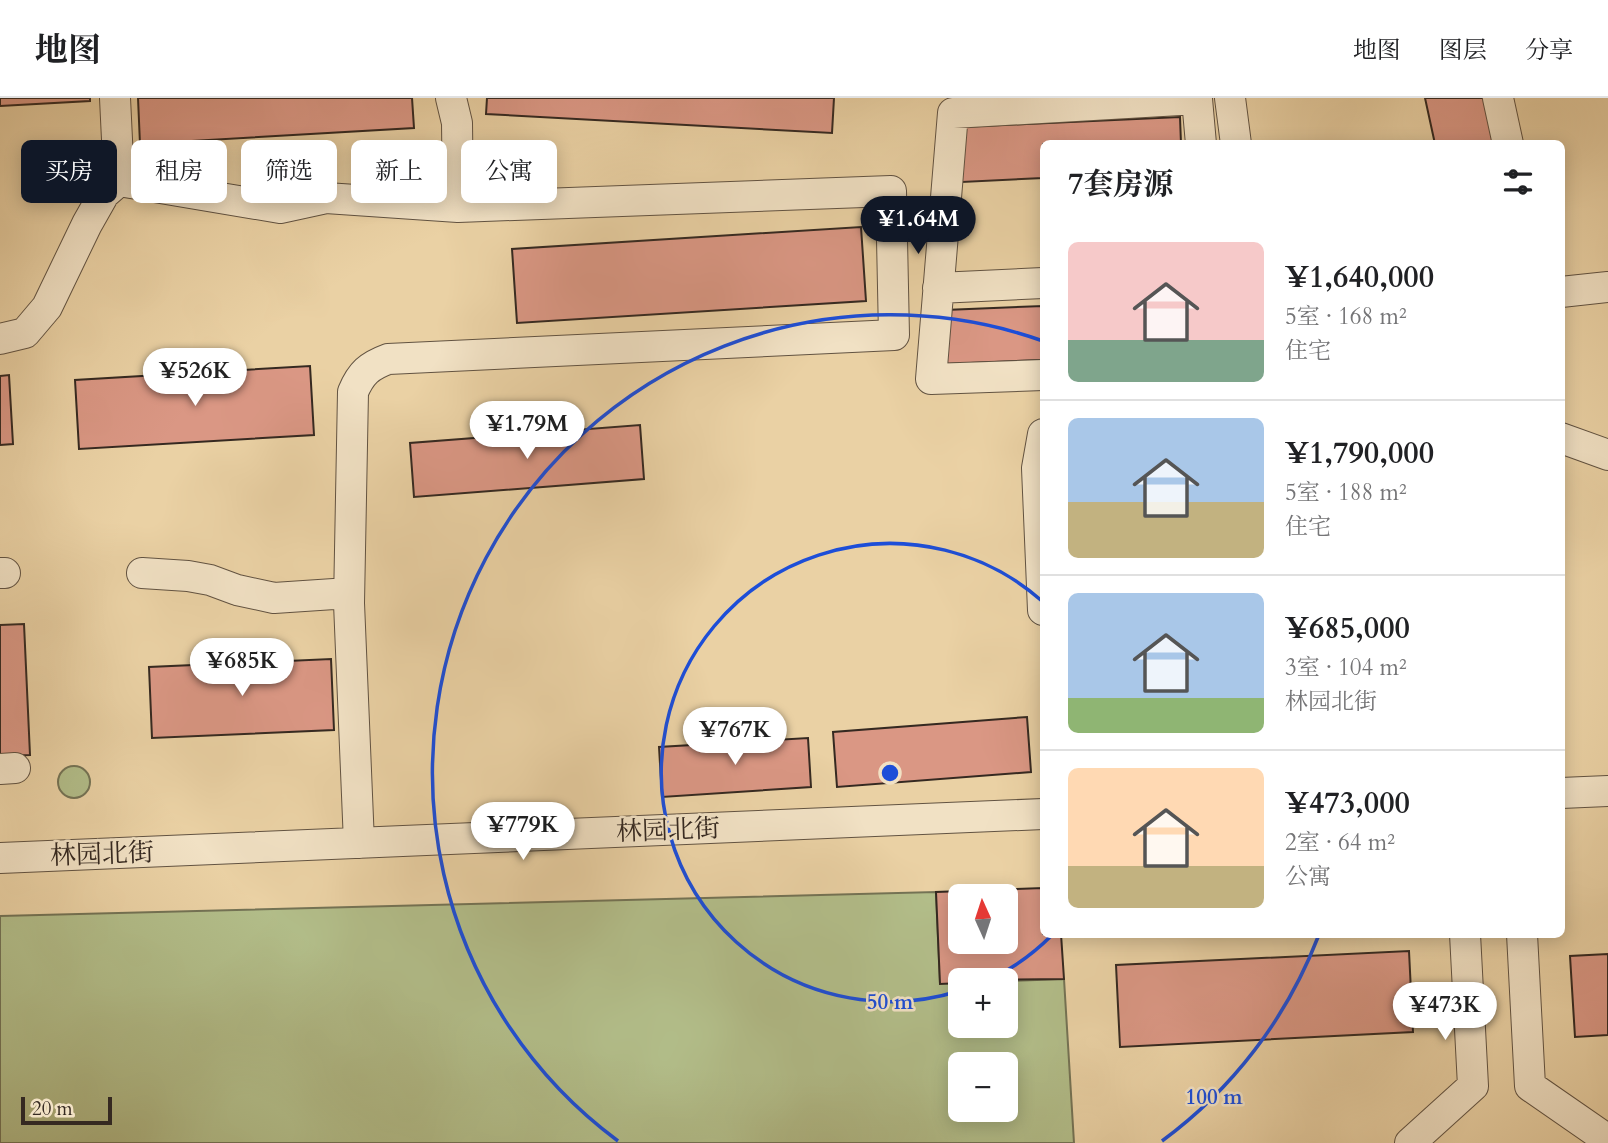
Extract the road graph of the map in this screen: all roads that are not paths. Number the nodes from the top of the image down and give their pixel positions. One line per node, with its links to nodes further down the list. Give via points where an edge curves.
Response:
1 (115, 98): 8 (street)
2 (451, 98): 9 (street, via 457,123)
3 (1230, 98): 6 (street)
4 (1498, 98): 7 (street)
5 (1201, 140): 12 (street, via 1197,99 953,113)
6 (1235, 140)
7 (1507, 140)
8 (119, 181): 9 (street, via 280,208 326,198); 14 (street, via 92,214 47,307 25,333)
9 (457, 208): 19 (street, via 891,191 894,335 388,359 371,365 353,392)
10 (1040, 283): 12 (street)
11 (1608, 287): 13 (street)
12 (938, 288): 15 (street, via 931,379)
13 (1565, 292)
14 (0, 339)
15 (1040, 375)
16 (1565, 439): 17 (street)
17 (1608, 455)
18 (142, 573): 19 (street, via 210,580 274,598)
19 (348, 593): 23 (street)
20 (1608, 791): 21 (street)
21 (1565, 793)
22 (1040, 814): 23 (street, 林园北街)
23 (359, 843): 24 (street, 林园北街)
24 (0, 858)
25 (1465, 938): 28 (street, via 1473,1086)
26 (1522, 938): 27 (street, via 1530,1086)
27 (1608, 1140)
28 (1410, 1143)

